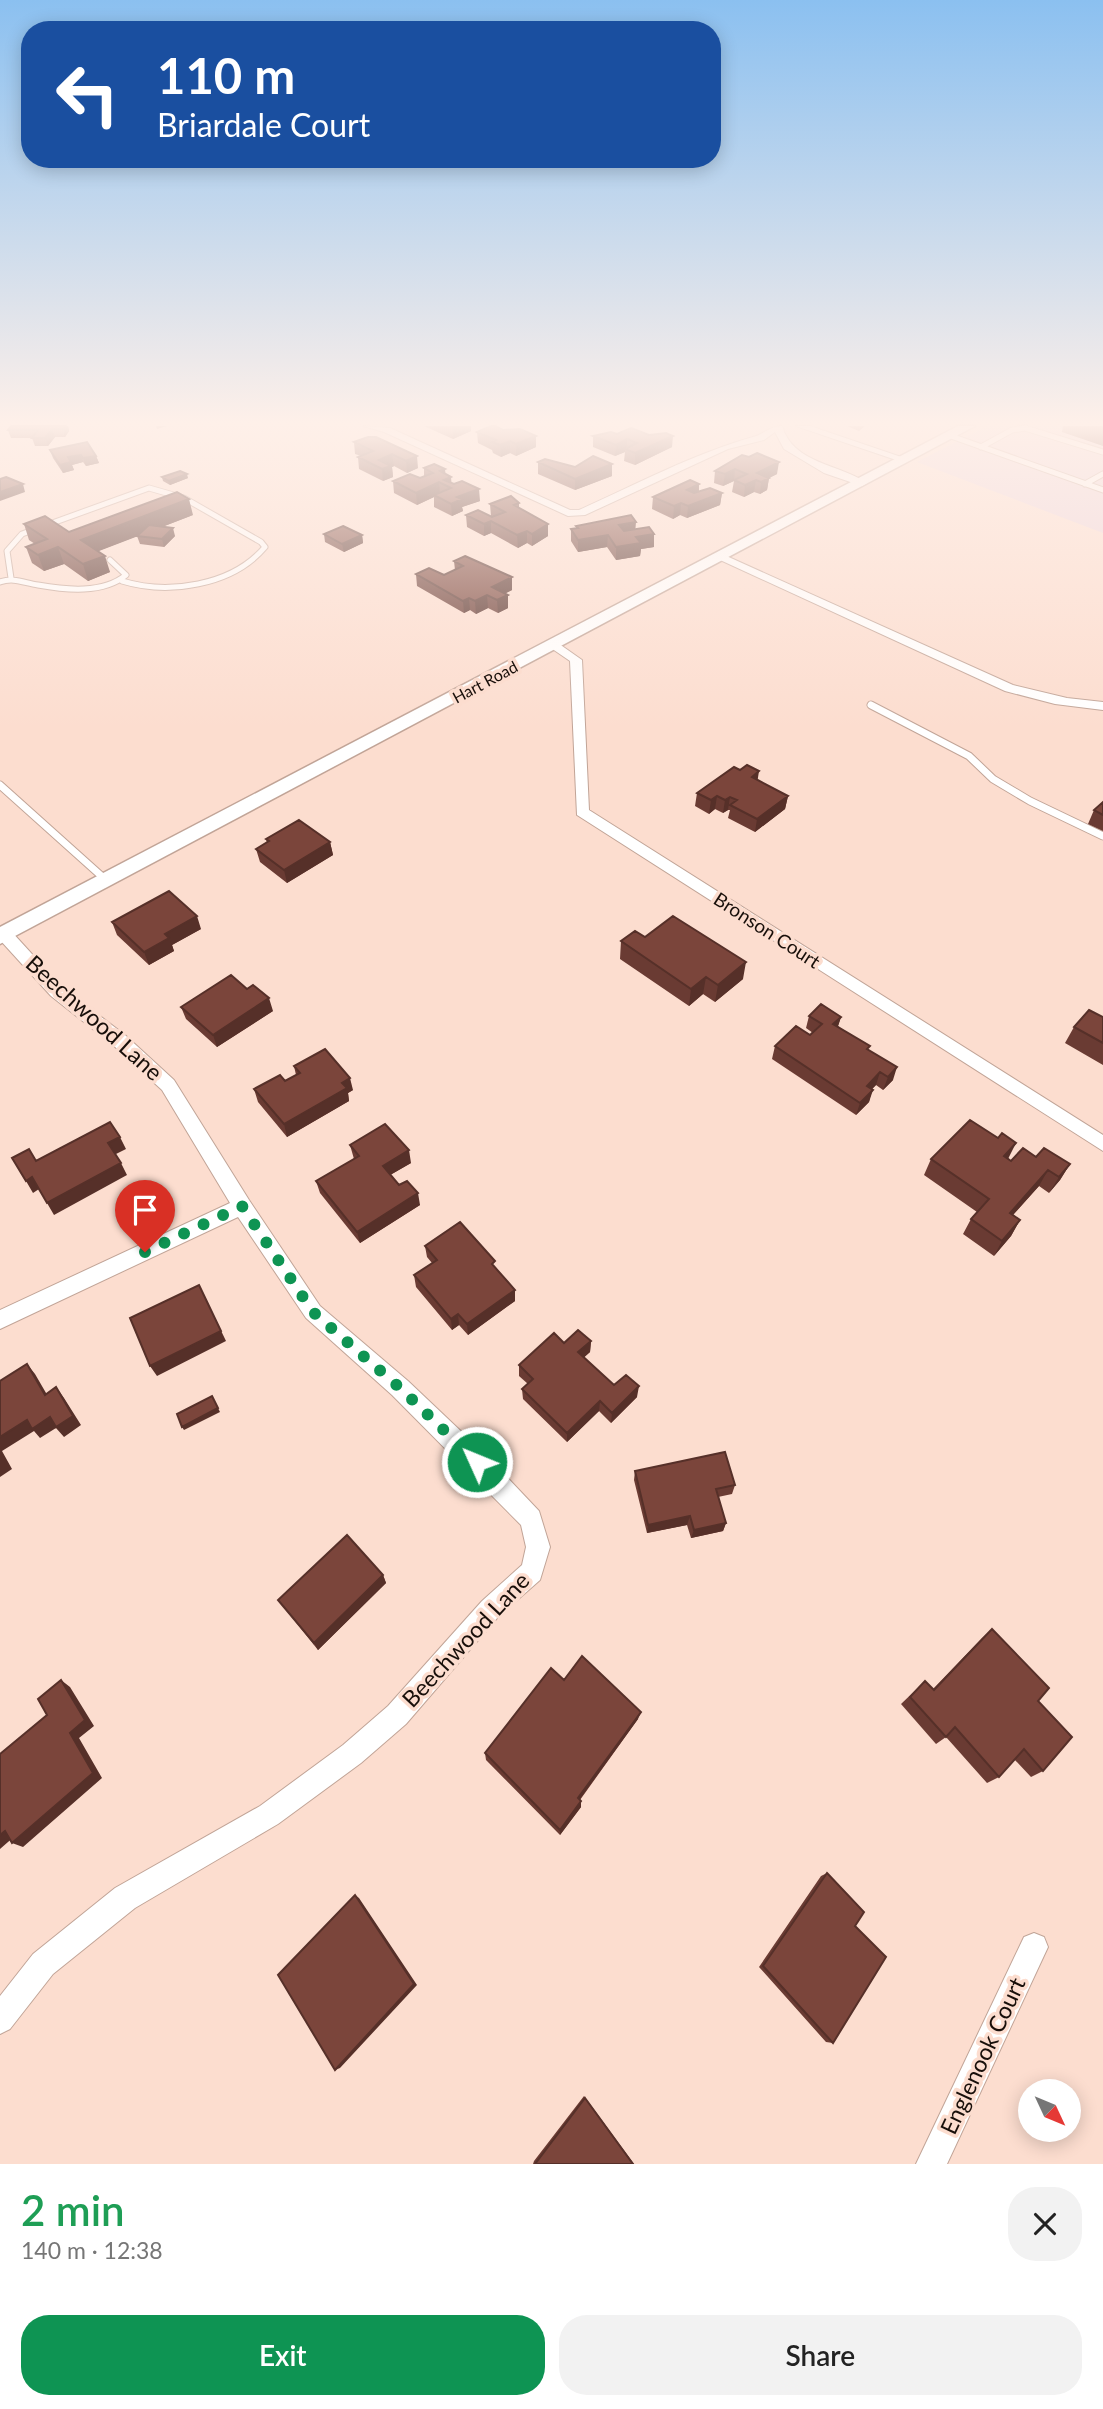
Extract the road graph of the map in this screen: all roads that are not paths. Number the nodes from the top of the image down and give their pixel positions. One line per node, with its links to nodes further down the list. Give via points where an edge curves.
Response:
1 (41, 527): 6 (lane, via 22,534 7,551)
2 (232, 527): 7 (lane, via 265,547 261,554 191,585 146,587)
3 (779, 527): 4 (street, Hart Road)
4 (722, 557): 9 (street, Hart Road); 11 (street, via 1009,688)
5 (110, 560): 7 (lane, via 125,571)
6 (11, 578): 7 (lane, via 79,588); 8 (lane)
7 (122, 581)
8 (0, 582)
9 (555, 645): 14 (street, Hart Road); 16 (street, Bronson Court, via 576,660 582,812)
10 (871, 705): 13 (lane, via 969,755 989,776 1028,800)
11 (1103, 706)
12 (0, 785): 14 (lane)
13 (1103, 836)
14 (107, 881): 15 (street, Hart Road)
15 (2, 935): 17 (street, Beechwood Lane, via 57,992 168,1085)
16 (1103, 1144)
17 (242, 1206): 18 (street); 20 (street, Beechwood Lane, via 313,1312 400,1388 531,1519 538,1547 532,1572 490,1609 397,1715 352,1754 269,1815 125,1898 43,1964)
18 (0, 1320)
19 (1034, 1947): 21 (street, Englenook Court)
20 (0, 2019)
21 (931, 2164)

